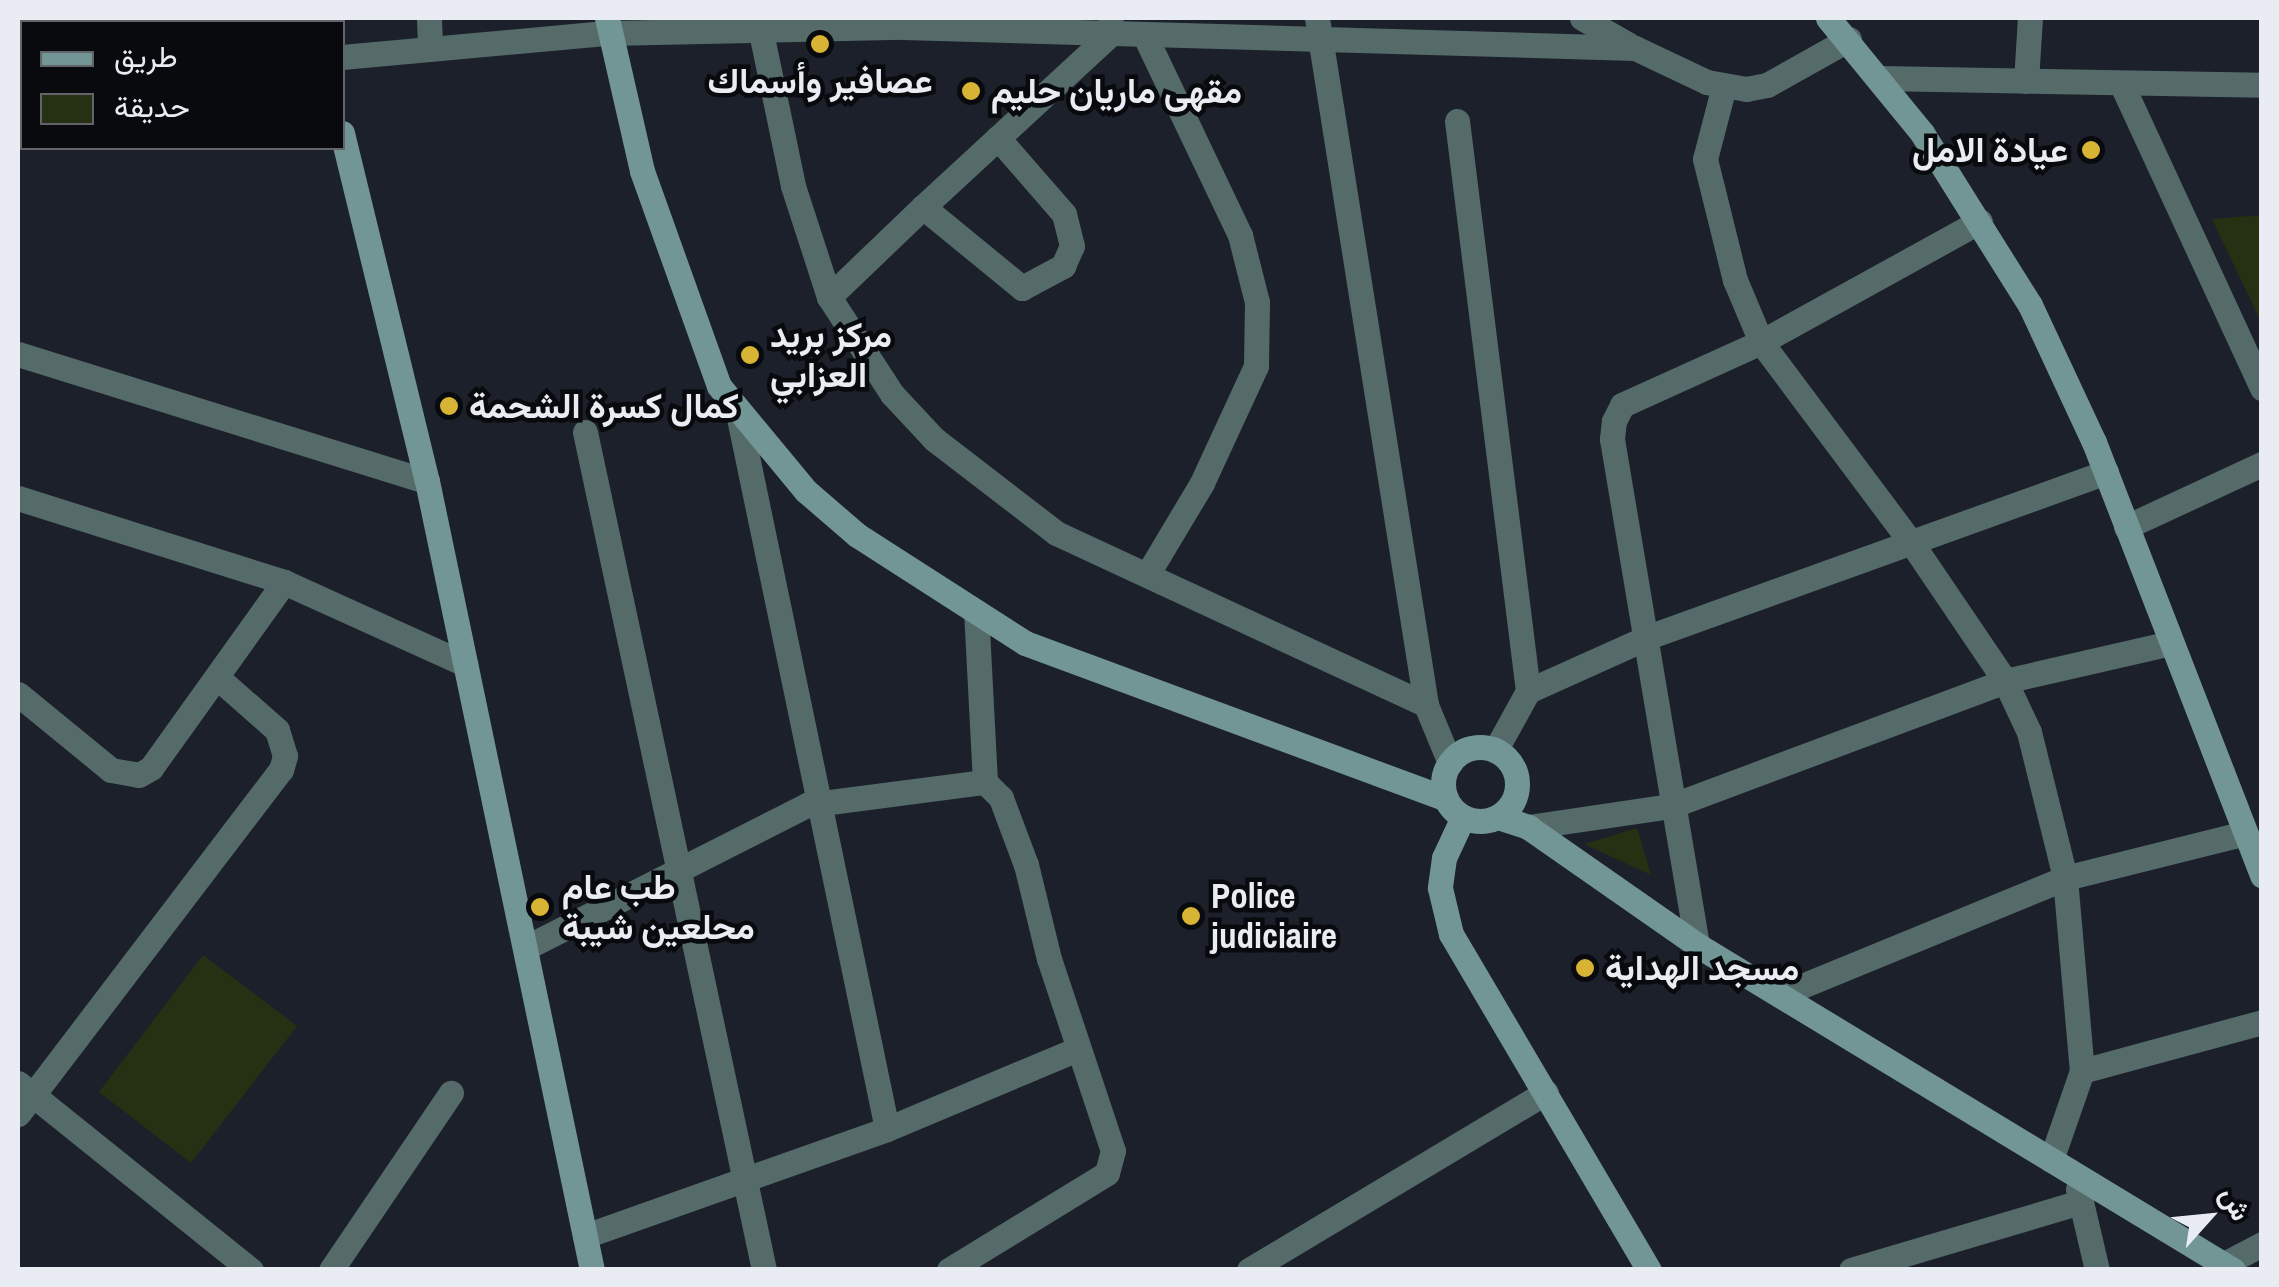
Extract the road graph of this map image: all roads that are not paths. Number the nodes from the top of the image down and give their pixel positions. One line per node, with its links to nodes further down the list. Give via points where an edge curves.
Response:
1 (429, 18): 12 (street)
2 (1582, 18): 13 (street)
3 (1828, 18): 11 (street)
4 (2030, 18): 16 (street)
5 (903, 22): 7 (street); 8 (street)
6 (608, 25): 7 (street); 12 (street); 29 (street, via 642,171 719,386)
7 (758, 25): 25 (street, via 793,186)
8 (1110, 26): 10 (street); 21 (street)
9 (1318, 29): 10 (street); 13 (street); 47 (street)
10 (1144, 36): 37 (street, via 1240,235 1257,302 1256,366 1202,483)
11 (1848, 39): 15 (street); 19 (street, via 1768,85)
12 (430, 44): 14 (street)
13 (1635, 48): 19 (street)
14 (345, 56)
15 (1878, 78): 16 (street); 24 (street)
16 (2026, 81): 17 (street)
17 (2122, 85): 18 (street); 28 (street)
18 (2262, 85)
19 (1724, 86): 26 (street, via 1705,159 1735,280)
20 (1457, 121): 45 (street)
21 (998, 138): 23 (street); 23 (street, via 1070,226 1072,246 1063,266 1022,288)
22 (345, 145): 33 (street)
23 (923, 207): 25 (street)
24 (1980, 222): 26 (street); 32 (street, via 2030,305)
25 (829, 297): 37 (street, via 892,394 934,440 1056,532)
26 (1760, 342): 36 (street); 40 (street, via 1622,405 1614,421)
27 (18, 354): 33 (street)
28 (2262, 388)
29 (739, 418): 39 (street, via 856,536); 51 (street)
30 (585, 432): 57 (street)
31 (2262, 464): 35 (street)
32 (2106, 472): 35 (street); 36 (street)
33 (427, 480): 42 (street)
34 (18, 498): 38 (street)
35 (2126, 527): 41 (street)
36 (1914, 546): 40 (street); 44 (street)
37 (1147, 576): 47 (street)
38 (284, 582): 42 (street); 43 (street)
39 (976, 613): 50 (street); 53 (street, via 1025,643)
40 (1648, 638): 45 (street); 52 (street)
41 (2171, 643): 44 (street); 56 (street)
42 (465, 664): 61 (street)
43 (218, 678): 46 (street, via 151,768 125,776); 68 (street, via 277,730 285,756 281,770)
44 (2005, 681): 52 (street); 59 (street, via 2029,732)
45 (1528, 691): 48 (street)
46 (18, 694)
47 (1426, 705): 49 (street)
48 (1495, 750): 49 (street, via 1471,749); 54 (street, via 1513,766 1517,789)
49 (1450, 763): 53 (street)
50 (985, 782): 51 (street); 64 (street, via 1002,798 1026,865)
51 (819, 804): 57 (street); 69 (street)
52 (1671, 806): 55 (street); 60 (street)
53 (1455, 808): 54 (street); 66 (street, via 1444,858 1443,912)
54 (1498, 817): 55 (street)
55 (1528, 827): 60 (street)
56 (2245, 833): 58 (street); 59 (street)
57 (683, 868): 61 (street); 72 (street)
58 (2262, 876)
59 (2065, 878): 62 (street); 65 (street)
60 (1697, 945): 62 (street)
61 (527, 947): 74 (street)
62 (1780, 995): 70 (street)
63 (2262, 1022): 65 (street)
64 (1077, 1049): 69 (street); 76 (street, via 1111,1140 1111,1164)
65 (2082, 1071): 70 (street)
66 (1546, 1092): 83 (street); 84 (street)
67 (451, 1094): 79 (street)
68 (23, 1098): 78 (street)
69 (888, 1129): 72 (street)
70 (2051, 1160): 71 (street)
71 (2075, 1174): 73 (street); 77 (street)
72 (747, 1177): 74 (street); 81 (street)
73 (2081, 1202): 85 (street); 86 (street)
74 (585, 1236): 80 (street)
75 (2262, 1244): 77 (street)
76 (985, 1260): 82 (street)
77 (2229, 1267)
78 (251, 1270)
79 (332, 1270)
80 (592, 1270)
81 (764, 1270)
82 (948, 1270)
83 (1249, 1270)
84 (1650, 1270)
85 (1851, 1270)
86 (2098, 1270)

